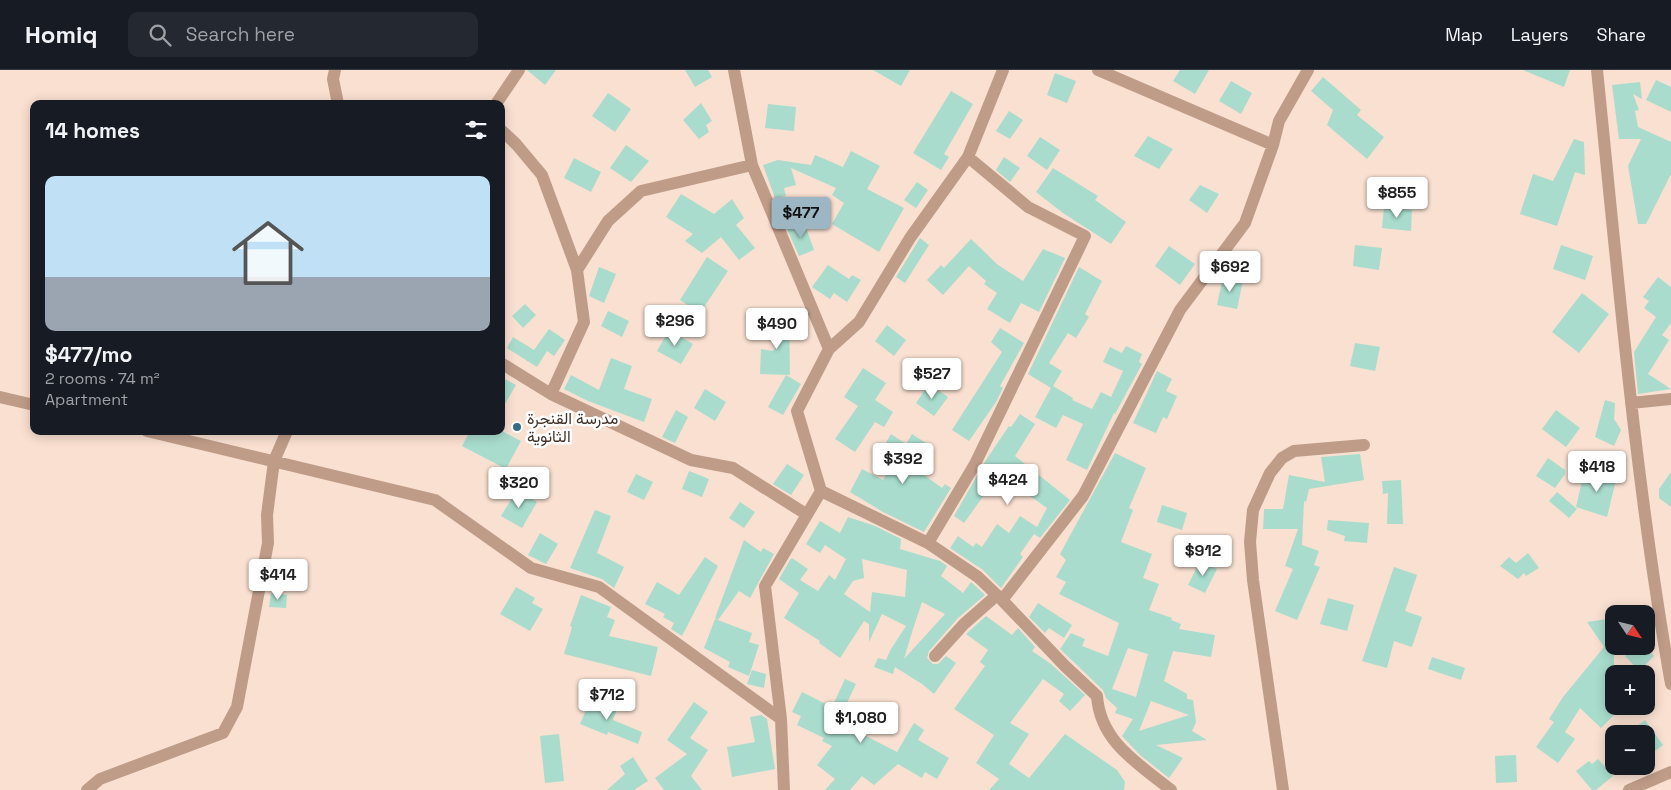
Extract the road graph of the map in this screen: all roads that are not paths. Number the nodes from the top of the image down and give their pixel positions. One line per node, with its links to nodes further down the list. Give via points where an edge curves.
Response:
1 (335, 70): 8 (street, via 333,79)
2 (518, 70): 9 (street)
3 (734, 70): 13 (street)
4 (1003, 70): 12 (street)
5 (1098, 70): 11 (street)
6 (1308, 70): 11 (street, via 1278,121)
7 (1597, 70): 20 (street)
8 (337, 100)
9 (499, 100)
10 (505, 134): 14 (street, via 542,175)
11 (1273, 145): 29 (street, via 1246,223 1180,310 1083,496)
12 (968, 157): 15 (street, via 910,238 858,322); 28 (street, via 1028,207 1085,236 975,464)
13 (752, 165): 14 (street, via 641,191 608,221); 15 (street)
14 (577, 270): 17 (street, via 584,322)
15 (829, 349): 26 (street, via 797,411)
16 (505, 365): 17 (street)
17 (551, 394): 27 (street, via 691,460 733,468)
18 (0, 397): 21 (street)
19 (1671, 399): 20 (street)
20 (1631, 403): 31 (street)
21 (30, 404)
22 (164, 435): 25 (street)
23 (285, 435): 25 (street)
24 (1364, 445): 37 (street, via 1294,451 1282,458 1270,472 1253,510 1250,542 1253,580)
25 (274, 461): 32 (street, via 434,500 531,568 599,587); 34 (street, via 267,515 268,544 237,707 223,733 100,779)
26 (821, 491): 27 (street); 28 (street)
27 (806, 514): 32 (street, via 765,586)
28 (928, 544): 29 (street, via 978,577)
29 (1000, 598): 30 (street, via 964,624); 36 (street, via 1097,696 1098,712 1118,748)
30 (935, 656)
31 (1671, 684)
32 (781, 719): 35 (street)
33 (1671, 772): 38 (street)
34 (87, 790)
35 (784, 790)
36 (1171, 790)
37 (1283, 790)
38 (1629, 790)

